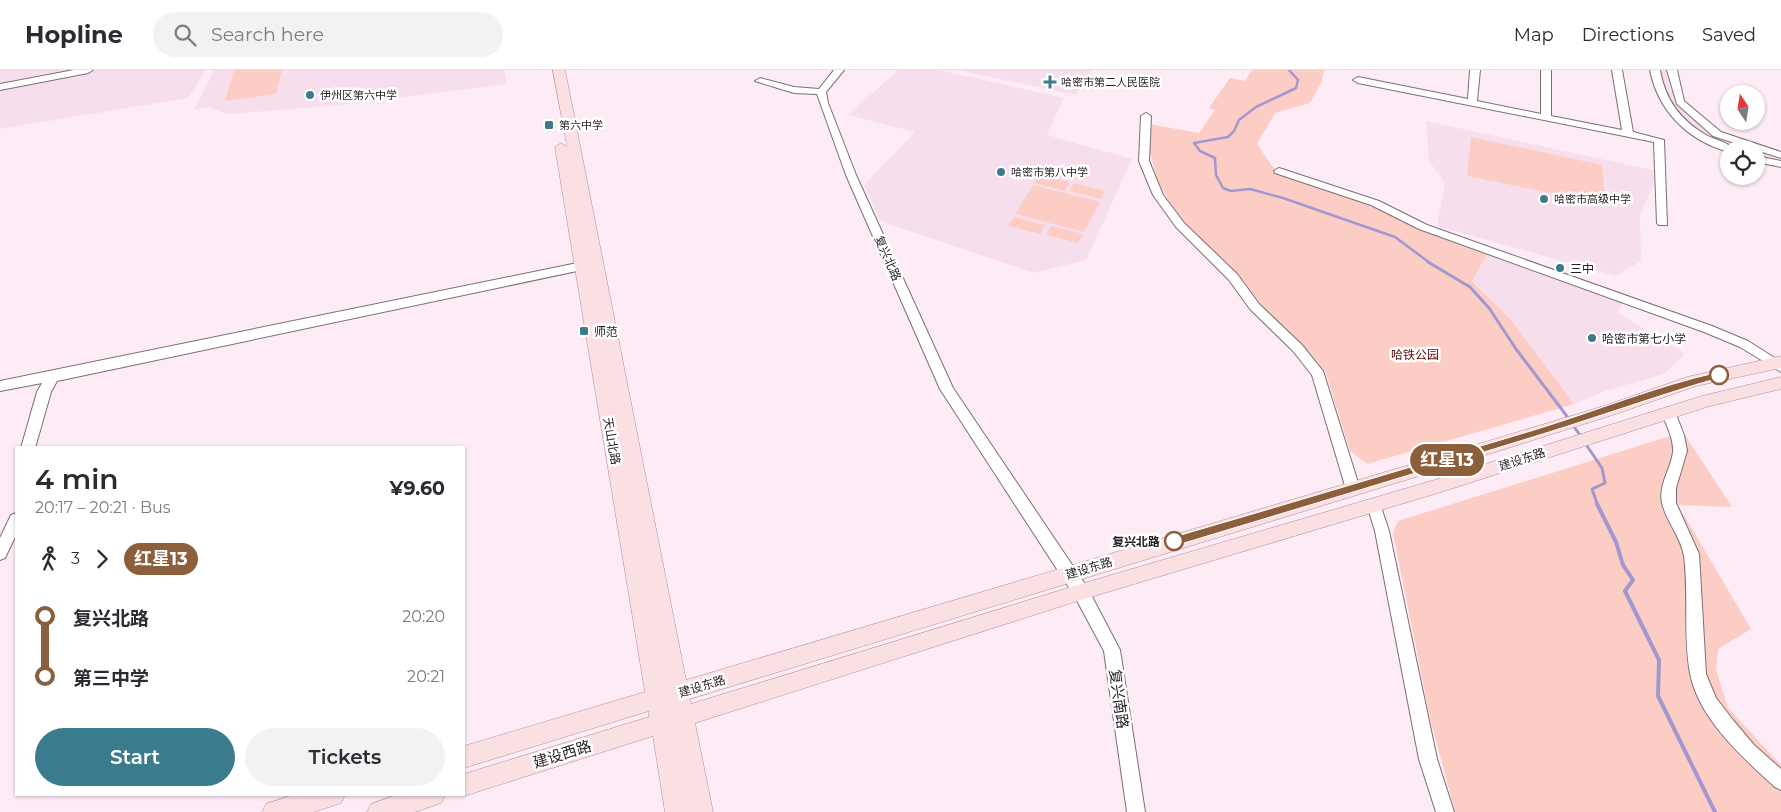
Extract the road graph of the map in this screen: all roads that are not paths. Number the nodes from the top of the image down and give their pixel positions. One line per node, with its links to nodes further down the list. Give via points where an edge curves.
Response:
1 (88, 70): 12 (street)
2 (548, 70): 24 (main road, 天山北路)
3 (558, 70): 24 (main road)
4 (839, 70): 13 (street)
5 (1475, 70): 14 (street)
6 (1546, 70): 16 (street)
7 (1617, 70): 17 (street)
8 (1655, 70): 18 (street, via 1656,82 1674,118)
9 (1672, 70): 19 (street, via 1680,102 1717,134)
10 (760, 80): 13 (street, via 794,90)
11 (1358, 80): 16 (street)
12 (0, 87)
13 (822, 92): 35 (street, 复兴北路, via 823,103 851,175 947,389)
14 (1472, 103)
15 (1146, 116): 31 (street, via 1142,144 1144,160 1160,198 1196,244 1234,279 1256,308 1309,360 1318,374)
16 (1546, 117): 17 (street)
17 (1628, 134): 23 (street, via 1659,140)
18 (1720, 145)
19 (1781, 155)
20 (1765, 161): 21 (street)
21 (1781, 164)
22 (1279, 171): 25 (street, via 1375,203 1423,227 1708,329 1744,344)
23 (1663, 224)
24 (588, 265): 26 (street); 37 (main road); 38 (main road, 天山北路)
25 (1779, 365): 31 (main road, 建设东路, via 1693,381 1610,410)
26 (52, 377): 28 (street); 30 (street, via 44,392)
27 (1781, 383): 29 (main road, 建设东路)
28 (0, 386)
29 (1668, 412): 32 (main road, 建设东路); 41 (street, via 1680,451 1669,488 1669,503 1692,554 1698,674 1710,703 1726,726)
30 (29, 446)
31 (1353, 489): 35 (main road, 建设东路)
32 (1374, 505): 36 (main road, 建设东路); 50 (street, via 1422,730)
33 (15, 520): 34 (street)
34 (0, 554)
35 (1069, 574): 36 (street, 复兴北路); 37 (main road, 建设东路)
36 (1081, 592): 39 (main road, 建设东路); 49 (street, 复兴南路, via 1112,650)
37 (678, 693): 38 (main road, 建设东路); 39 (main road)
38 (657, 700): 39 (main road, 天山北路); 40 (main road, 建设西路)
39 (672, 720): 42 (main road, 建设西路); 47 (main road, 天山北路); 48 (main road)
40 (465, 757)
41 (1781, 781)
42 (465, 785)
43 (329, 796): 45 (main road)
44 (430, 796): 46 (main road)
45 (274, 812)
46 (379, 812)
47 (677, 812)
48 (701, 812)
49 (1136, 812)
50 (1445, 812)

